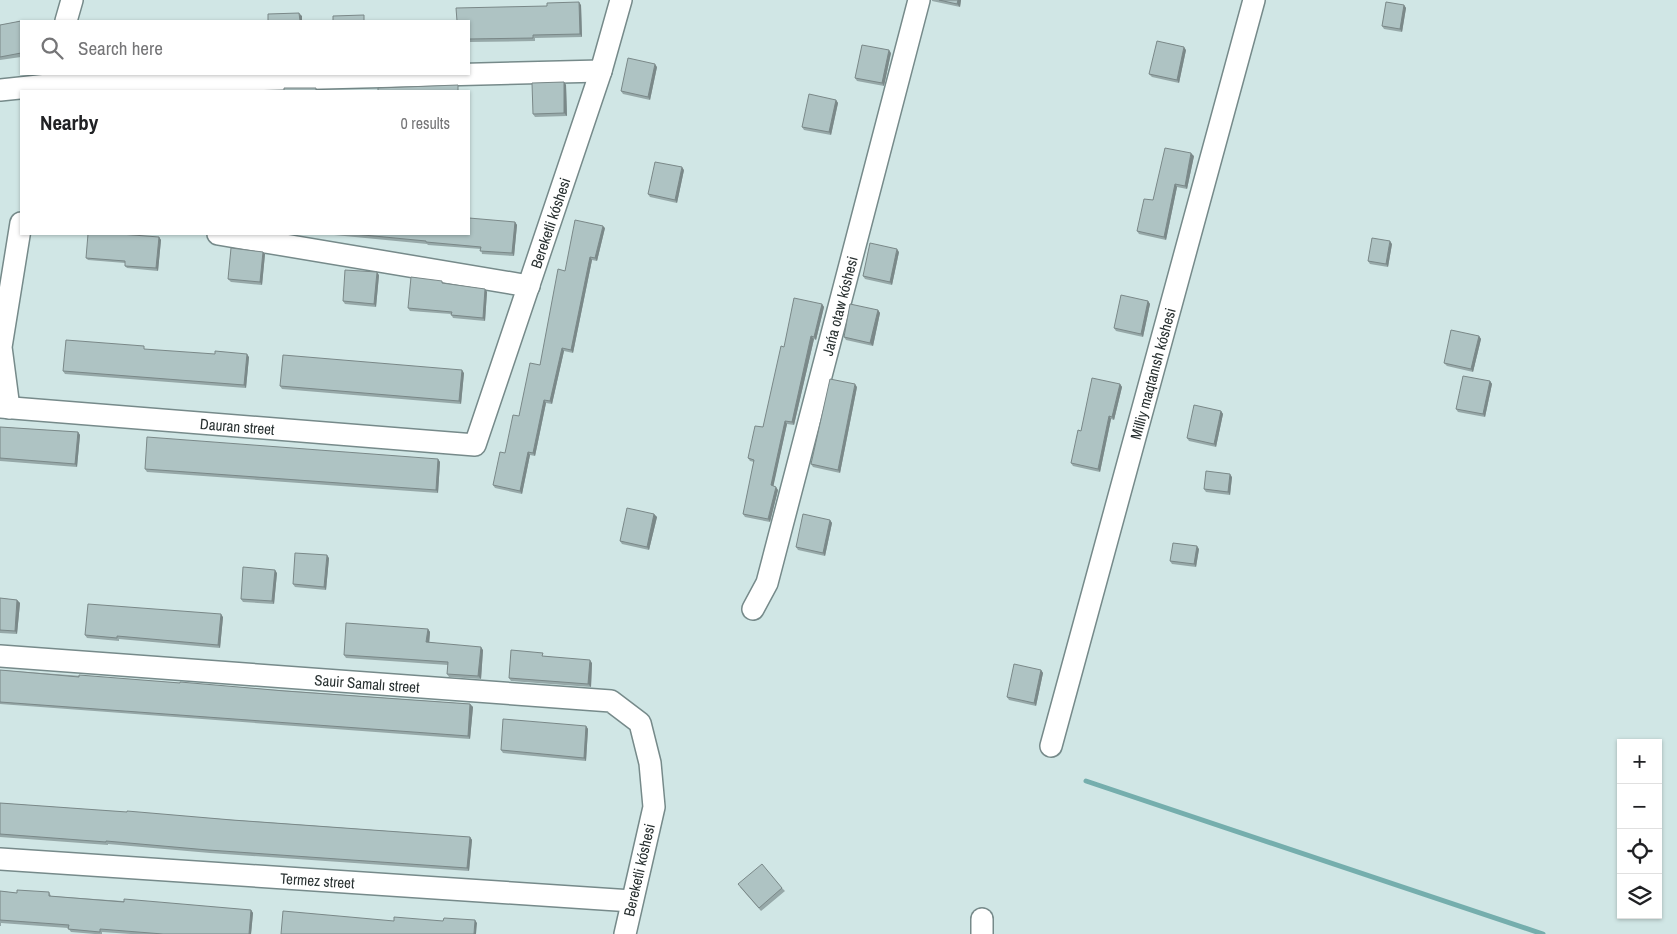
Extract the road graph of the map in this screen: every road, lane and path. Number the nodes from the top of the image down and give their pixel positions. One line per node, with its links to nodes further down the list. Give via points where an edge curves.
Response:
1 (72, 0): 5 (street)
2 (621, 0): 6 (street, Bereketli kóshesi)
3 (919, 0): 16 (street, Jańa otaw kóshesi, via 767,583)
4 (1254, 0): 18 (street, Milliy maqtanısh kóshesi)
5 (66, 20)
6 (601, 71): 7 (street); 13 (street, Bereketli kóshesi)
7 (470, 74)
8 (417, 75): 9 (street)
9 (49, 83): 10 (street)
10 (0, 90)
11 (20, 229): 14 (street, via 1,347)
12 (224, 235): 13 (street)
13 (529, 286): 15 (street, Bereketli kóshesi)
14 (5, 408): 15 (street, Dauran street)
15 (475, 445)
16 (753, 610)
17 (0, 656): 19 (street, Sauir Samalı street, via 611,701 640,723 650,763)
18 (1051, 746)
19 (654, 807): 21 (street, Bereketli kóshesi)
20 (0, 859): 21 (street, Termez street)
21 (632, 901): 22 (street, Bereketli kóshesi)
22 (625, 934)

